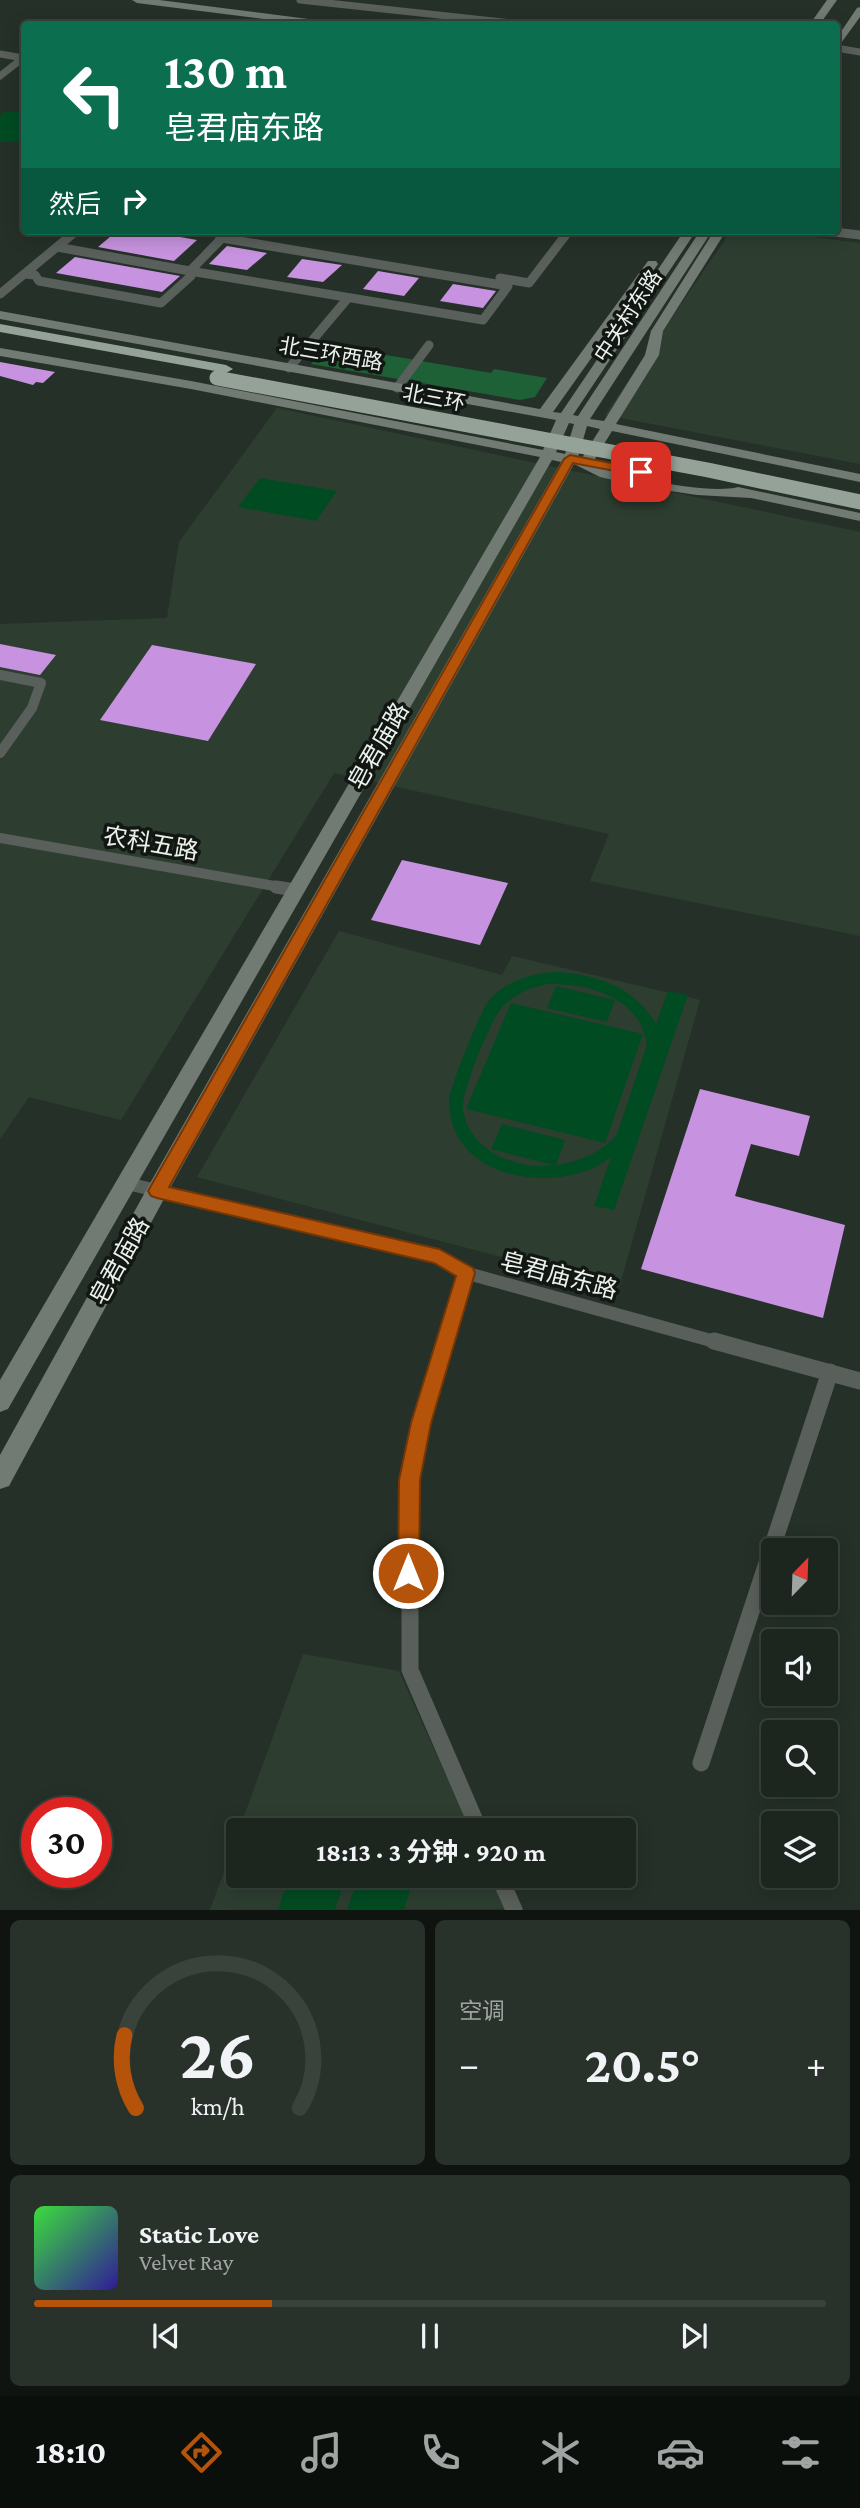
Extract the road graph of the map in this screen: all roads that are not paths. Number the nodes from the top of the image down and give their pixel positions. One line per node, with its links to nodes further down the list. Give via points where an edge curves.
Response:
1 (137, 0): 8 (main road)
2 (300, 0): 6 (street)
3 (832, 0): 10 (main road)
4 (842, 0): 11 (main road)
5 (857, 0): 12 (main road)
6 (334, 2): 9 (street)
7 (860, 10): 13 (main road)
8 (301, 21)
9 (496, 21)
10 (817, 21)
11 (828, 21)
12 (840, 36)
13 (840, 38)
14 (840, 43): 15 (street)
15 (860, 52)
16 (0, 54): 17 (street)
17 (21, 58)
18 (21, 60): 19 (street)
19 (0, 76)
20 (840, 233): 28 (street)
21 (71, 235): 29 (street)
22 (241, 235): 23 (street, via 529,283)
23 (566, 235)
24 (672, 235): 45 (main road, 中关村东路)
25 (687, 235): 46 (main road, 中关村东路)
26 (703, 235): 48 (main road, 中关村东路)
27 (717, 235): 50 (main road, 中关村东路, via 657,331 652,355)
28 (860, 235)
29 (57, 247): 30 (street); 31 (street)
30 (190, 271): 31 (street, via 191,276 161,303 39,281 35,275); 33 (street); 33 (street, via 222,238 509,286 484,320)
31 (25, 274): 32 (street)
32 (0, 294)
33 (348, 298): 41 (street)
34 (0, 315): 40 (main road, 北三环西路)
35 (0, 328): 38 (highway, 北三环)
36 (0, 339): 42 (highway, 北三环)
37 (429, 345): 43 (street)
38 (102, 346): 40 (highway); 42 (highway, 北三环)
39 (0, 352): 49 (main road)
40 (215, 355): 41 (main road, 北三环西路)
41 (289, 368): 43 (main road, 北三环西路)
42 (221, 374): 58 (highway, 北三环, via 712,460); 59 (highway, 北三环, bridge)
43 (397, 388): 44 (main road, 北三环西路)
44 (488, 404): 45 (main road, 北三环西路); 47 (main road)
45 (544, 414): 46 (main road, 北三环西路)
46 (564, 418): 48 (main road, 北三环西路); 51 (main road, 中关村东路)
47 (477, 420): 51 (main road); 52 (main road)
48 (582, 421): 50 (main road, 北三环西路); 53 (main road, 中关村东路)
49 (403, 426): 52 (main road); 55 (street, via 432,439)
50 (608, 427): 54 (main road, 中关村东路); 57 (main road, 北三环西路)
51 (556, 436): 53 (main road); 55 (main road, 皂君庙路)
52 (463, 438): 55 (main road)
53 (576, 439): 54 (street); 56 (main road, 中关村东路)
54 (598, 443): 56 (main road, 中关村东路)
55 (546, 458): 56 (main road); 64 (main road, 皂君庙路)
56 (578, 460): 60 (main road, via 606,474 709,494 750,494); 66 (main road, 皂君庙路)
57 (860, 478)
58 (860, 491)
59 (860, 502)
60 (860, 517)
61 (0, 675): 62 (street, via 41,683 32,708)
62 (1, 749)
63 (0, 838): 64 (street, 农科五路)
64 (295, 890): 65 (main road, 皂君庙路)
65 (125, 1182): 66 (street, 皂君庙东路); 70 (main road, 皂君庙路)
66 (157, 1191): 67 (street, 皂君庙东路, via 439,1257); 71 (main road, 皂君庙路)
67 (466, 1273): 68 (street, 皂君庙东路); 73 (street, via 421,1423 410,1480 410,1670)
68 (830, 1372): 69 (street, 皂君庙东路); 72 (street)
69 (860, 1381)
70 (0, 1402)
71 (0, 1478)
72 (701, 1763)
73 (475, 1818)
74 (504, 1888): 75 (street)
75 (514, 1909)

